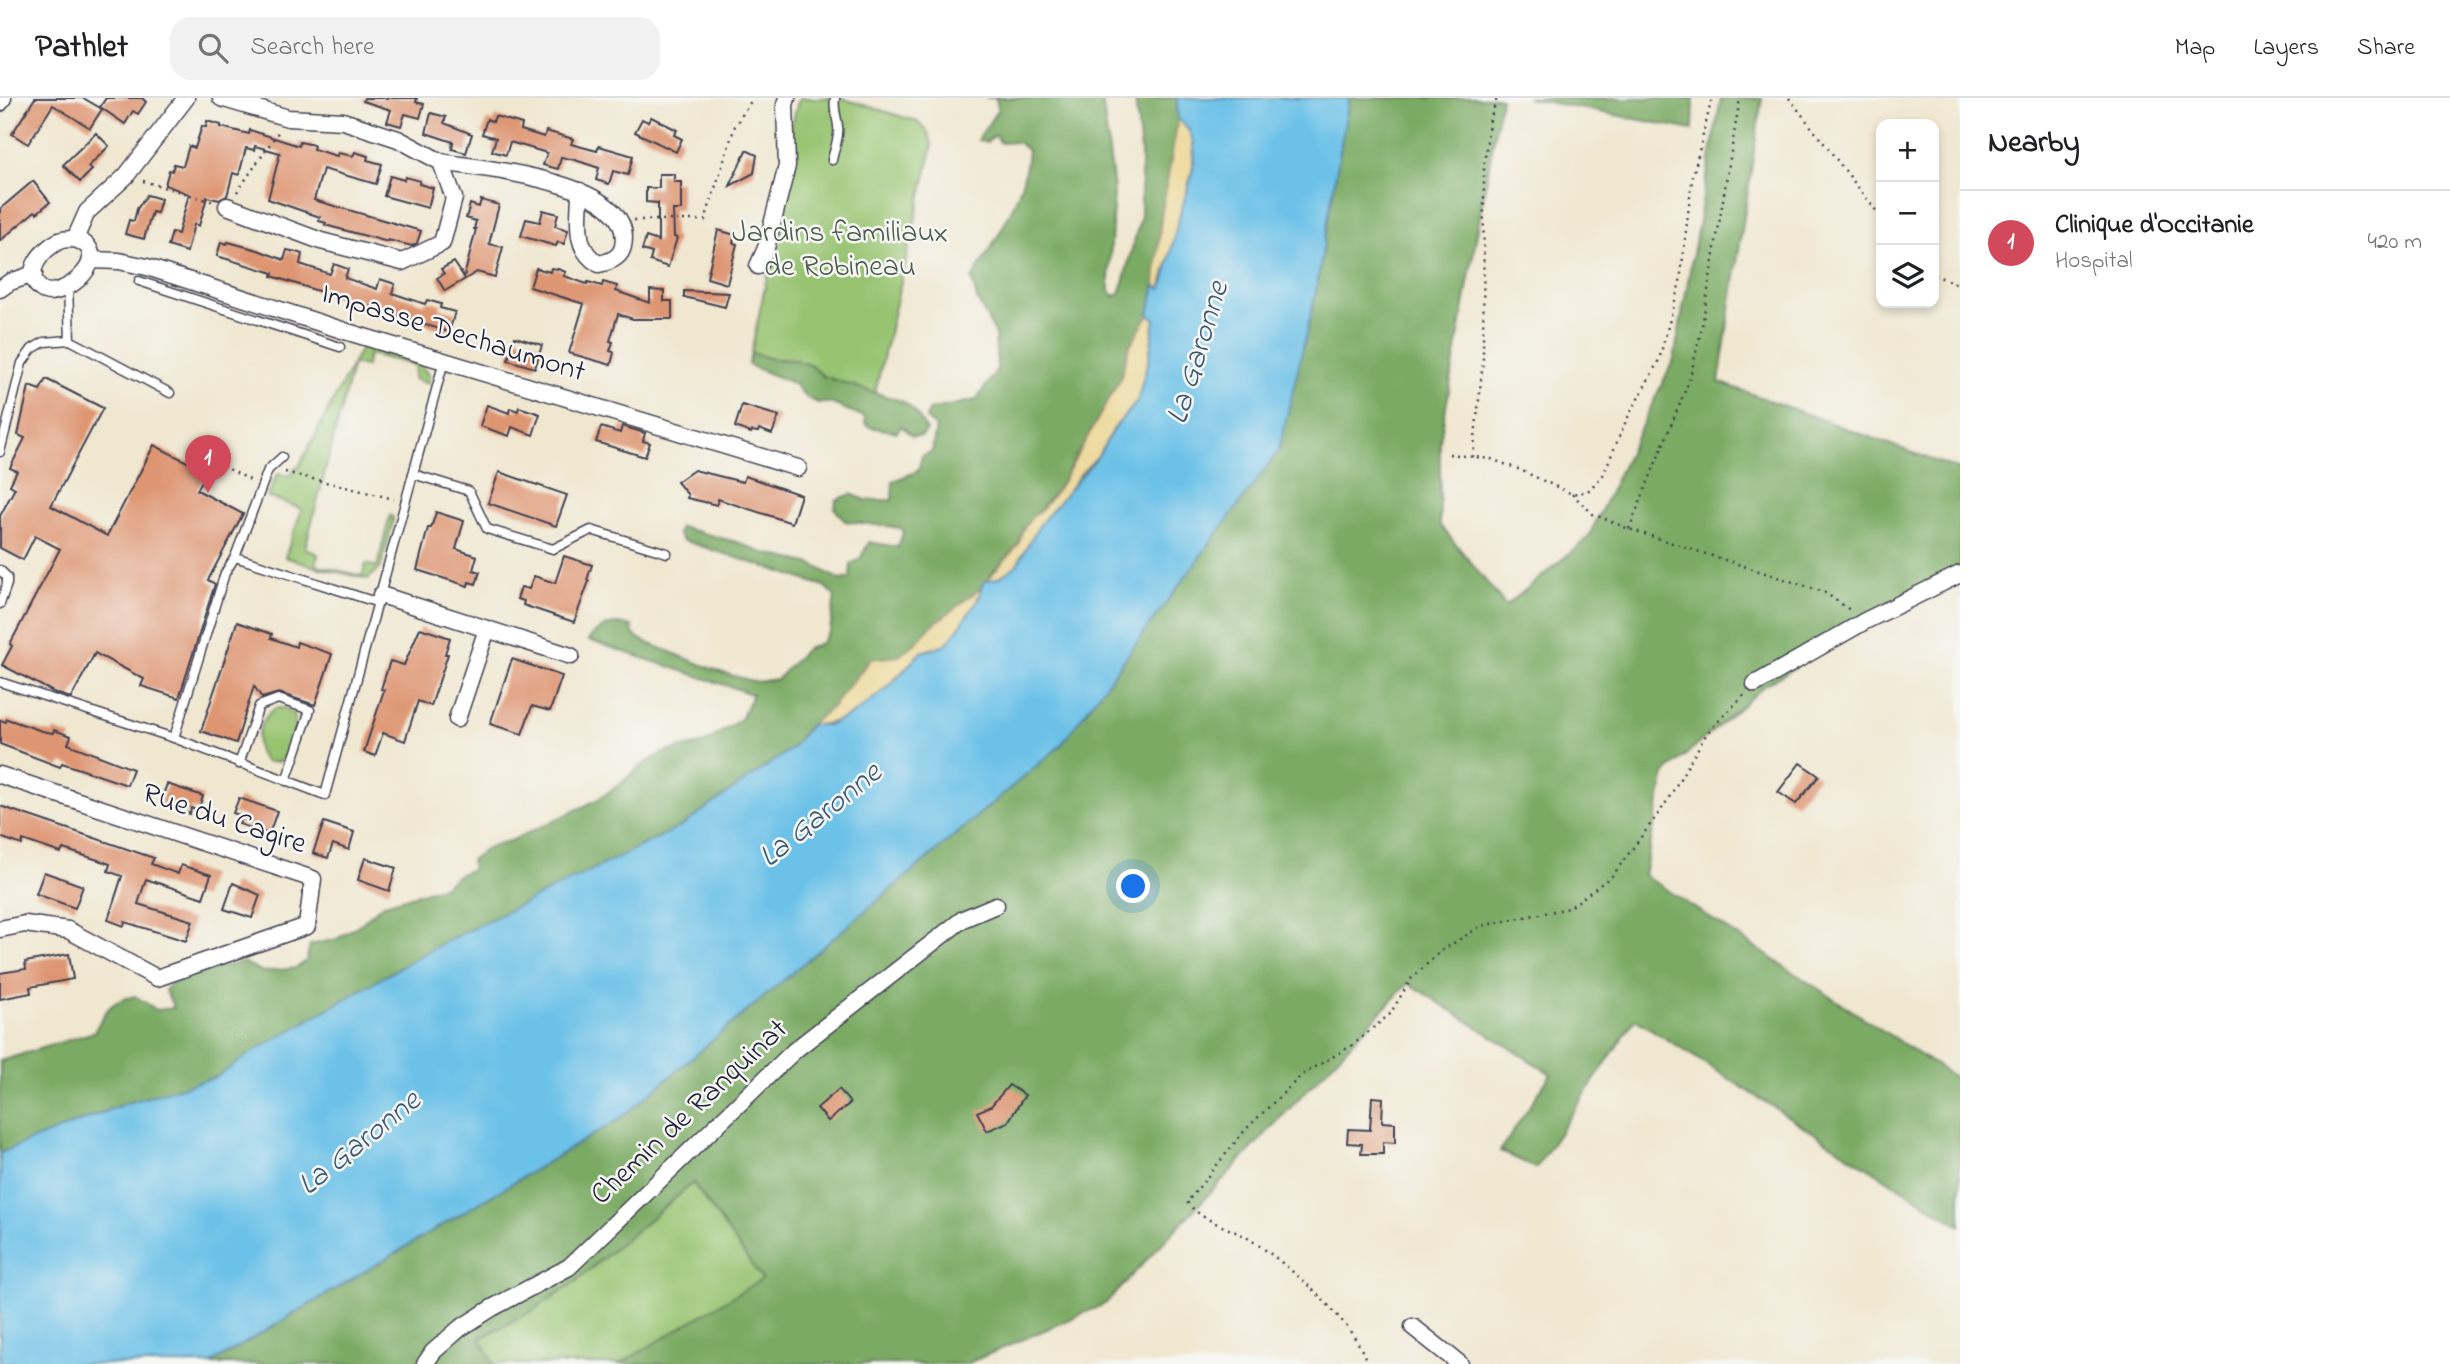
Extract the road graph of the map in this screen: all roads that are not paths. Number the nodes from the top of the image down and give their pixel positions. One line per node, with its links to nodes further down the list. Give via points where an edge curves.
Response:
1 (3, 98): 6 (street)
2 (186, 98): 11 (street, via 126,176 87,212)
3 (220, 98): 8 (street, via 288,118 343,121 398,139)
4 (787, 98): 13 (street, via 787,166)
5 (835, 98): 7 (lane, via 839,124)
6 (0, 103)
7 (832, 160)
8 (442, 162): 9 (street); 10 (street, via 454,198 442,243 402,262 321,241)
9 (580, 191): 9 (street, via 606,205 620,220 624,246 611,261 599,264 580,246)
10 (227, 206)
11 (75, 239): 12 (street, via 85,242); 14 (street, via 58,241 36,259)
12 (91, 260): 16 (street, via 89,268); 20 (street, Impasse Dechaumont, via 147,267)
13 (758, 266)
14 (34, 274): 16 (street, via 42,290); 17 (street)
15 (139, 281): 19 (lane)
16 (68, 287): 18 (lane)
17 (0, 289)
18 (70, 340): 21 (lane); 22 (lane, via 44,342 22,363)
19 (340, 348)
20 (444, 361): 24 (street, Impasse Dechaumont); 25 (lane)
21 (170, 393)
22 (0, 452)
23 (282, 457): 27 (lane, via 268,470)
24 (797, 468)
25 (413, 474): 26 (lane, via 469,491 487,529 553,549 592,530); 30 (lane)
26 (667, 553)
27 (235, 557): 30 (lane); 37 (lane, via 225,573)
28 (0, 570): 31 (lane, via 8,576 8,584)
29 (1960, 574): 35 (street)
30 (380, 599): 32 (street); 40 (lane, via 325,796)
31 (0, 604)
32 (487, 629): 33 (street); 36 (street)
33 (570, 656)
34 (0, 682): 37 (lane)
35 (1755, 684)
36 (457, 719)
37 (174, 738): 38 (lane)
38 (239, 764): 40 (lane); 40 (lane, via 259,706 278,699 310,710)
39 (0, 775): 42 (street, Rue du Cagire, via 313,879 307,926 157,978 68,930 25,924)
40 (286, 781)
41 (996, 905): 44 (street, Chemin de Ranquinat, via 963,919 795,1050 569,1267 459,1329)
42 (0, 929)
43 (1413, 1327): 45 (street)
44 (425, 1364)
45 (1460, 1364)

